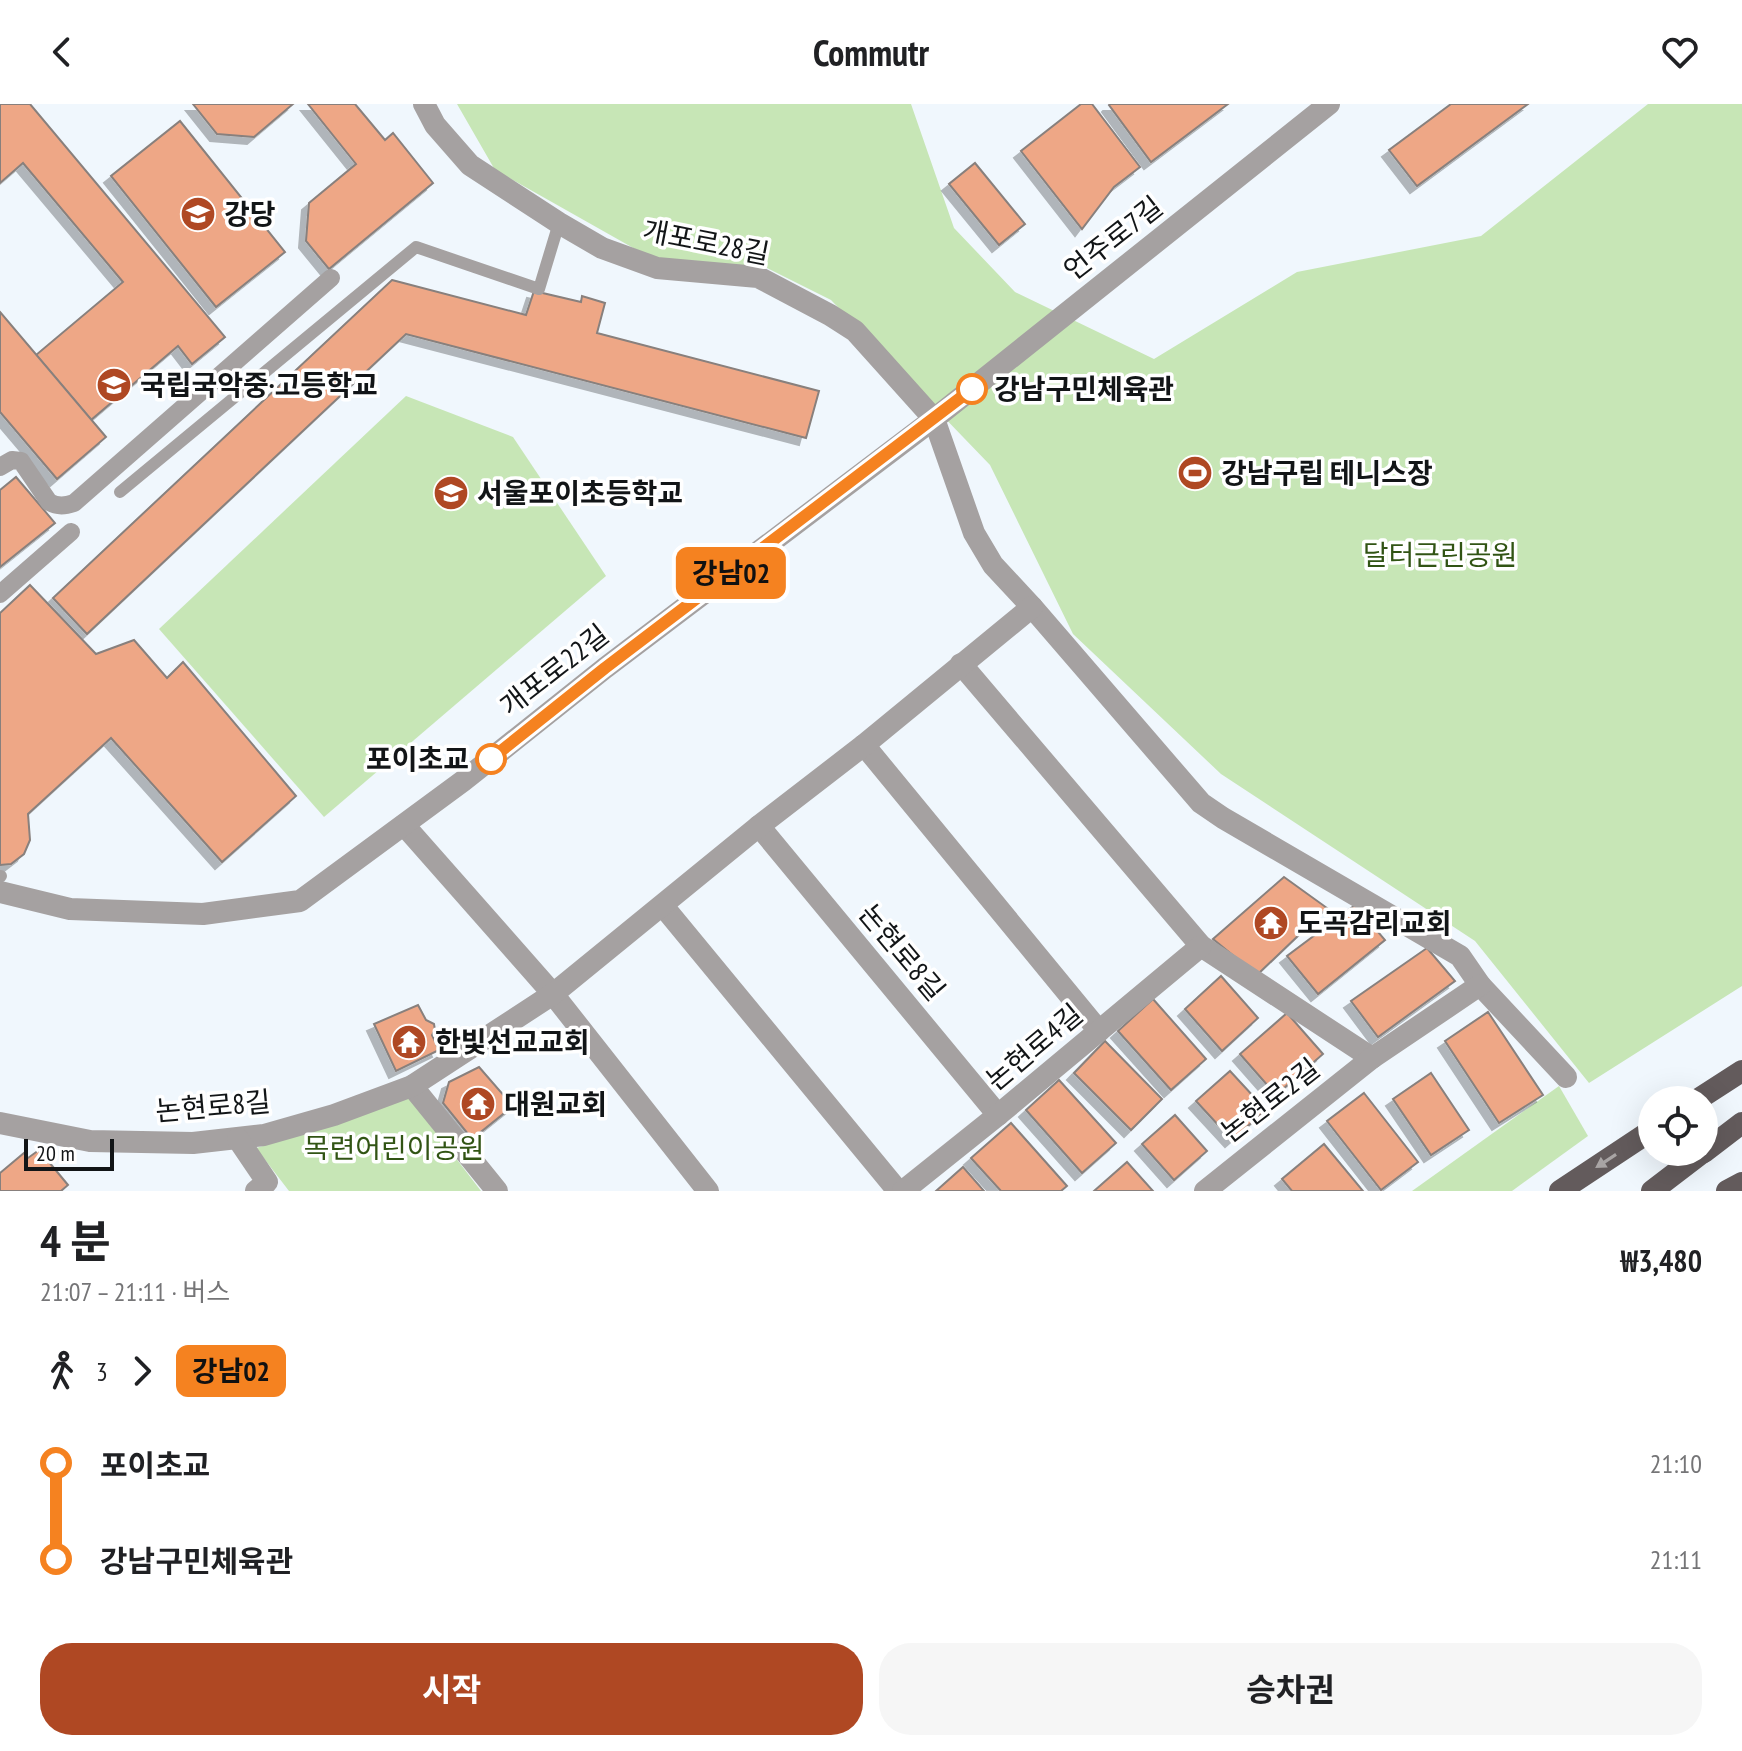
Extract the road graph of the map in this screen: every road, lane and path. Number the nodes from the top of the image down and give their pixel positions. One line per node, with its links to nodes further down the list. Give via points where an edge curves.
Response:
1 (424, 104): 3 (street, 개포로28길, via 470,165)
2 (1319, 107): 5 (street, 언주로7길)
3 (559, 223): 5 (street, 개포로28길, via 602,248 657,268 758,277 855,331); 7 (lane, via 539,289 416,247)
4 (331, 278): 6 (street, via 74,503 49,502 21,461)
5 (934, 419): 10 (street, via 974,533 993,565); 13 (street, 개포로22길)
6 (0, 467)
7 (120, 492)
8 (71, 532): 9 (street)
9 (0, 594)
10 (1032, 607): 11 (street, 논현로8길); 18 (street, via 1201,803 1460,956)
11 (961, 664): 12 (street, 논현로8길); 17 (street)
12 (864, 745): 14 (street, 논현로8길); 20 (street)
13 (404, 825): 15 (street, 개포로22길, via 300,901 203,914 70,909); 19 (street)
14 (759, 826): 16 (street, 논현로8길); 26 (street, 논현로8길)
15 (0, 892)
16 (663, 906): 19 (street, 논현로8길); 37 (street)
17 (1201, 946): 20 (street, 논현로4길); 21 (street, 논현로2길)
18 (1480, 985): 21 (street, 논현로2길); 23 (street)
19 (553, 994): 24 (street, 논현로8길); 36 (street)
20 (1099, 1031): 26 (street, 논현로4길)
21 (1372, 1058): 38 (street, 논현로2길)
22 (1742, 1071): 25 (main road)
23 (1566, 1077)
24 (412, 1086): 29 (street, 논현로8길, via 334,1115); 35 (street)
25 (1718, 1086)
26 (998, 1115): 37 (street, 논현로4길)
27 (1742, 1123): 31 (main road)
28 (5, 1130): 29 (street, 논현로8길, via 90,1141)
29 (238, 1139): 34 (street)
30 (1638, 1139): 39 (main road, one-way to 39)
31 (1718, 1141)
32 (1685, 1166): 40 (main road)
33 (1742, 1183): 41 (main road)
34 (266, 1188)
35 (497, 1191)
36 (708, 1191)
37 (900, 1191)
38 (1205, 1191)
39 (1560, 1191)
40 (1652, 1191)
41 (1727, 1191)

